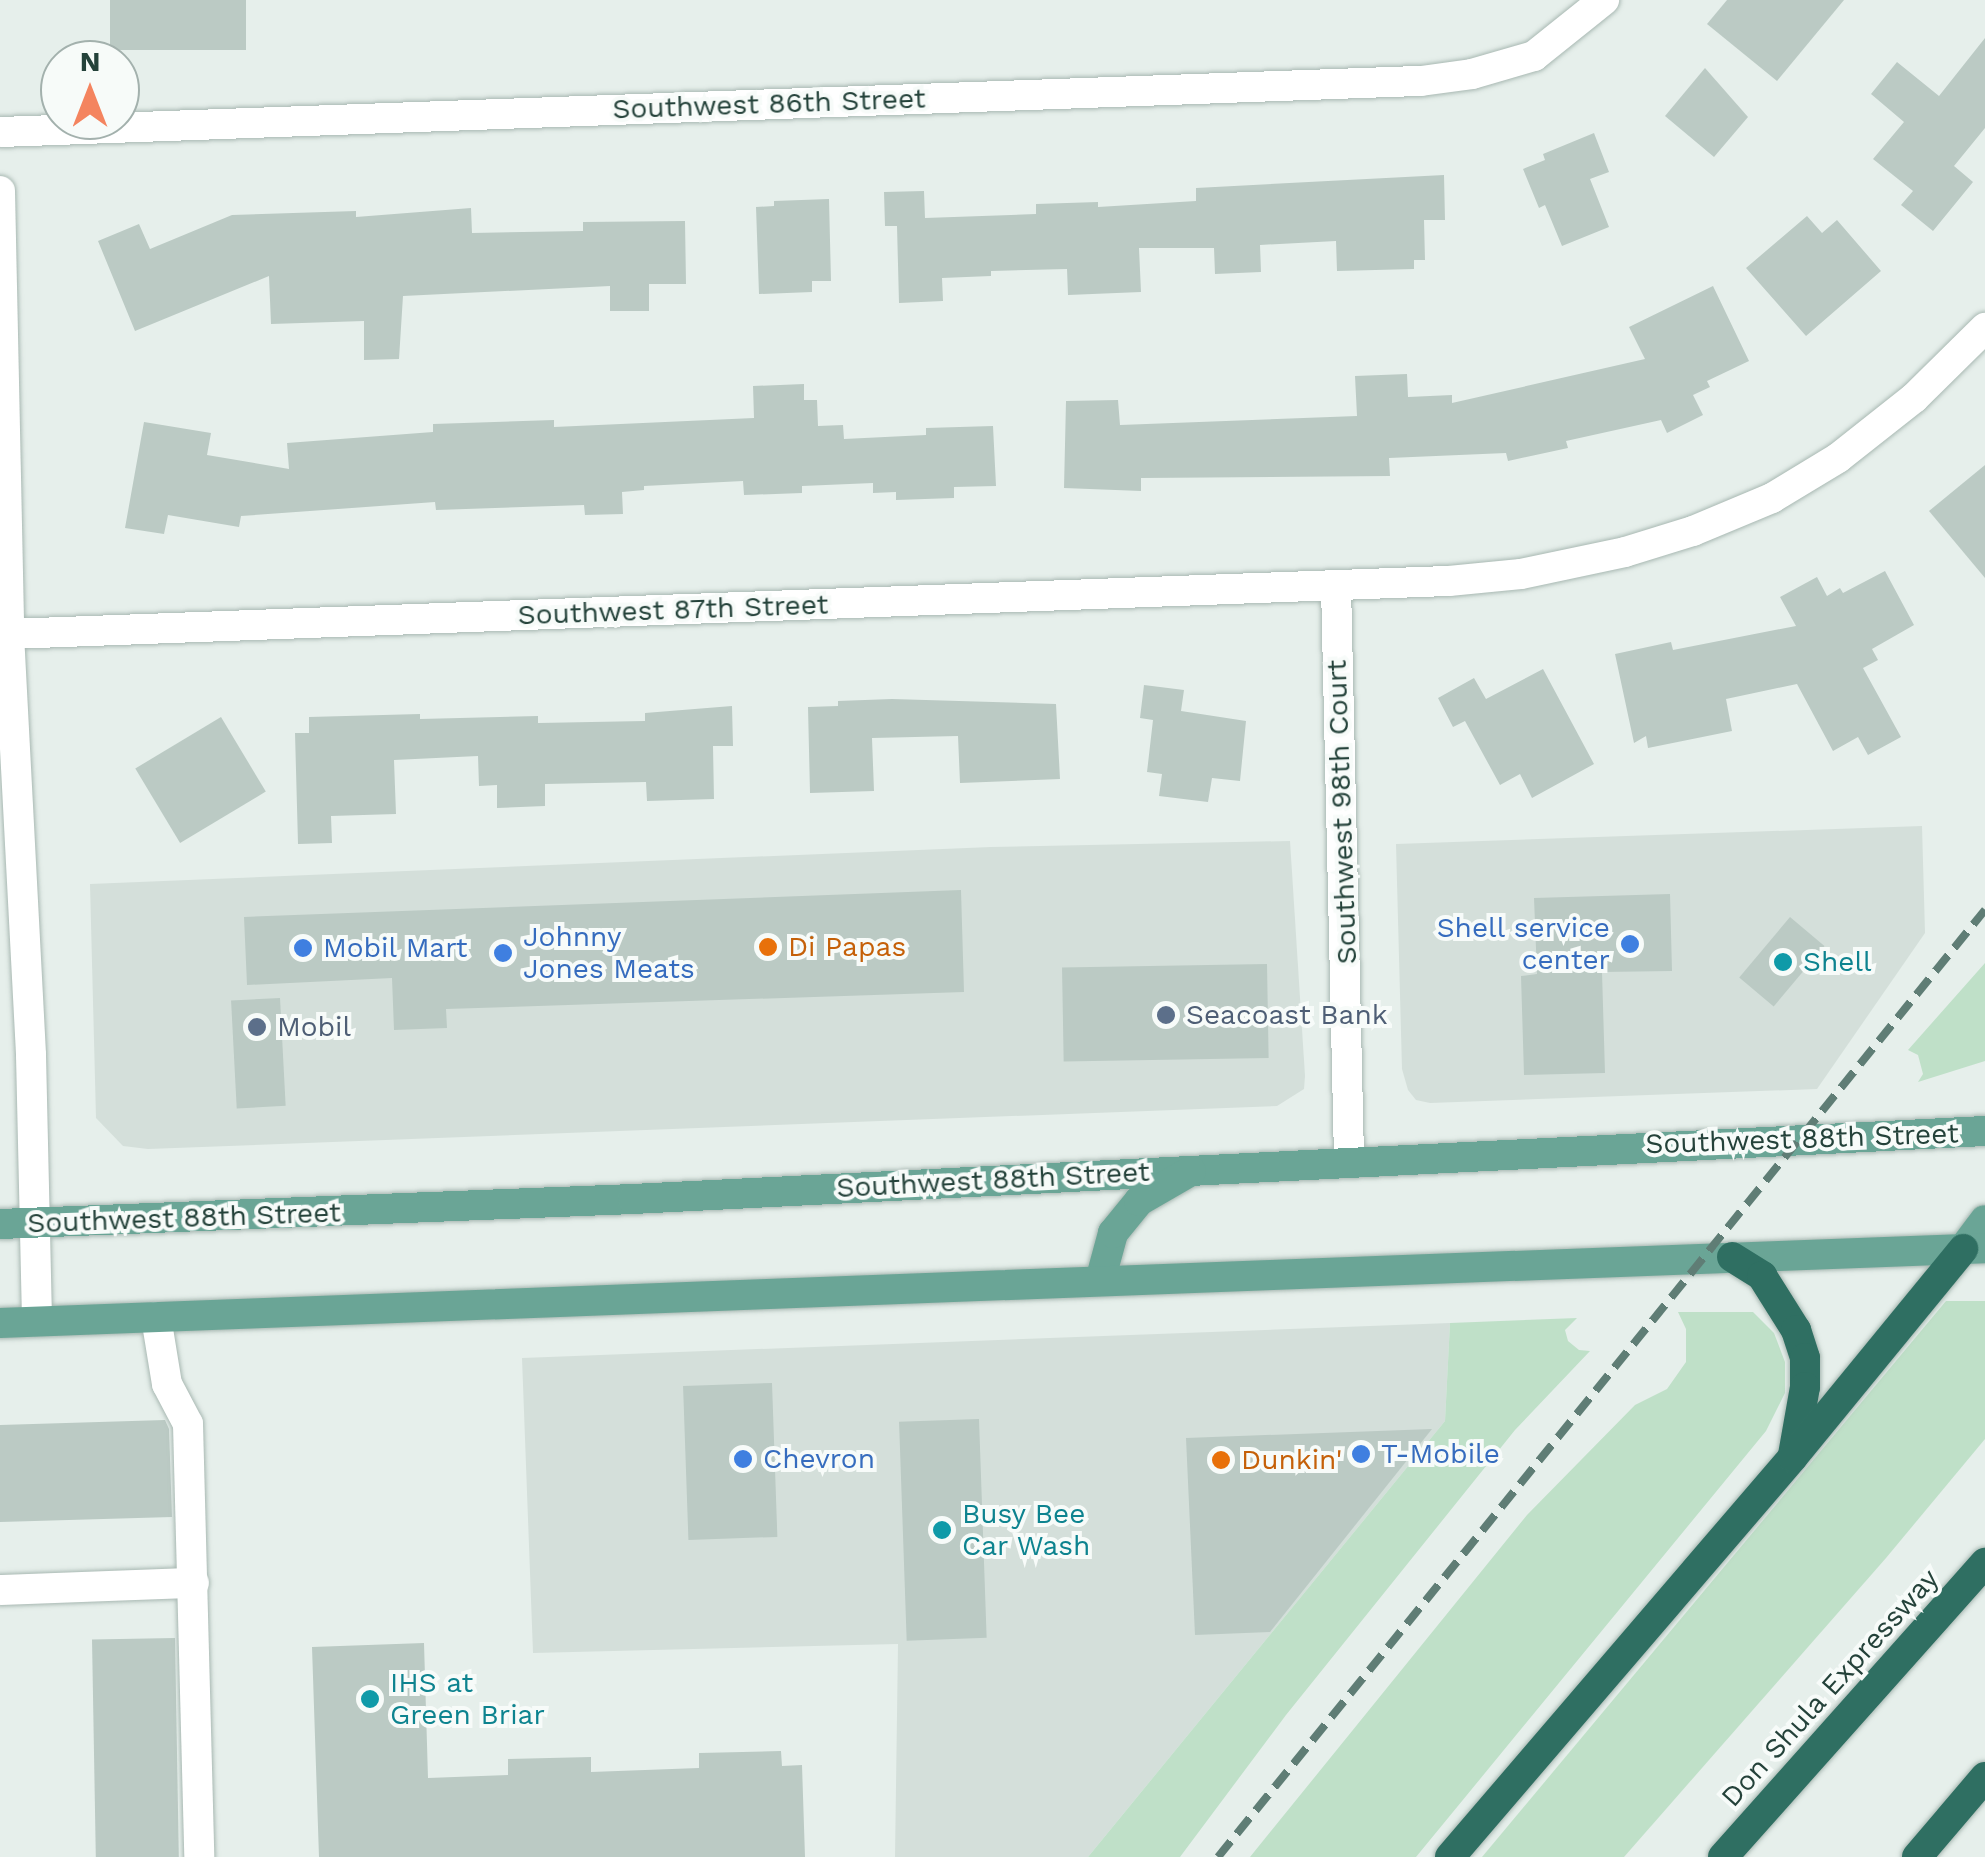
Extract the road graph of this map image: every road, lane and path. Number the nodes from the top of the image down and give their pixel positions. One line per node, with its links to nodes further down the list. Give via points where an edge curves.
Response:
1 (1604, 0): 2 (street, Southwest 86th Street, via 1534,56 1421,81)
2 (0, 132)
3 (0, 190): 6 (street)
4 (1985, 328): 5 (street, Southwest 87th Street, via 1914,398 1838,458 1735,515 1625,552 1521,574)
5 (1336, 585): 6 (street, Southwest 87th Street); 8 (street, Southwest 98th Court)
6 (9, 634): 11 (street)
7 (1985, 1131): 8 (main road, Southwest 88th Street)
8 (1350, 1160): 9 (main road, Southwest 88th Street)
9 (1193, 1169): 11 (main road, Southwest 88th Street); 15 (main road, via 1139,1202 1112,1233)
10 (1985, 1220): 13 (main road)
11 (35, 1223): 12 (main road, Southwest 88th Street); 17 (street)
12 (0, 1224)
13 (1974, 1249): 14 (main road); 19 (highway)
14 (1732, 1257): 15 (main road); 19 (highway, via 1762,1276 1800,1344 1805,1387)
15 (1100, 1281): 16 (main road)
16 (156, 1317): 17 (main road); 21 (street, via 167,1384 188,1424)
17 (37, 1321): 18 (main road)
18 (0, 1323)
19 (1793, 1457): 25 (highway)
20 (1985, 1564): 26 (highway, Don Shula Expressway)
21 (194, 1583): 22 (street); 24 (street)
22 (0, 1590)
23 (1985, 1776): 27 (highway)
24 (199, 1857)
25 (1450, 1857)
26 (1724, 1857)
27 (1917, 1857)

